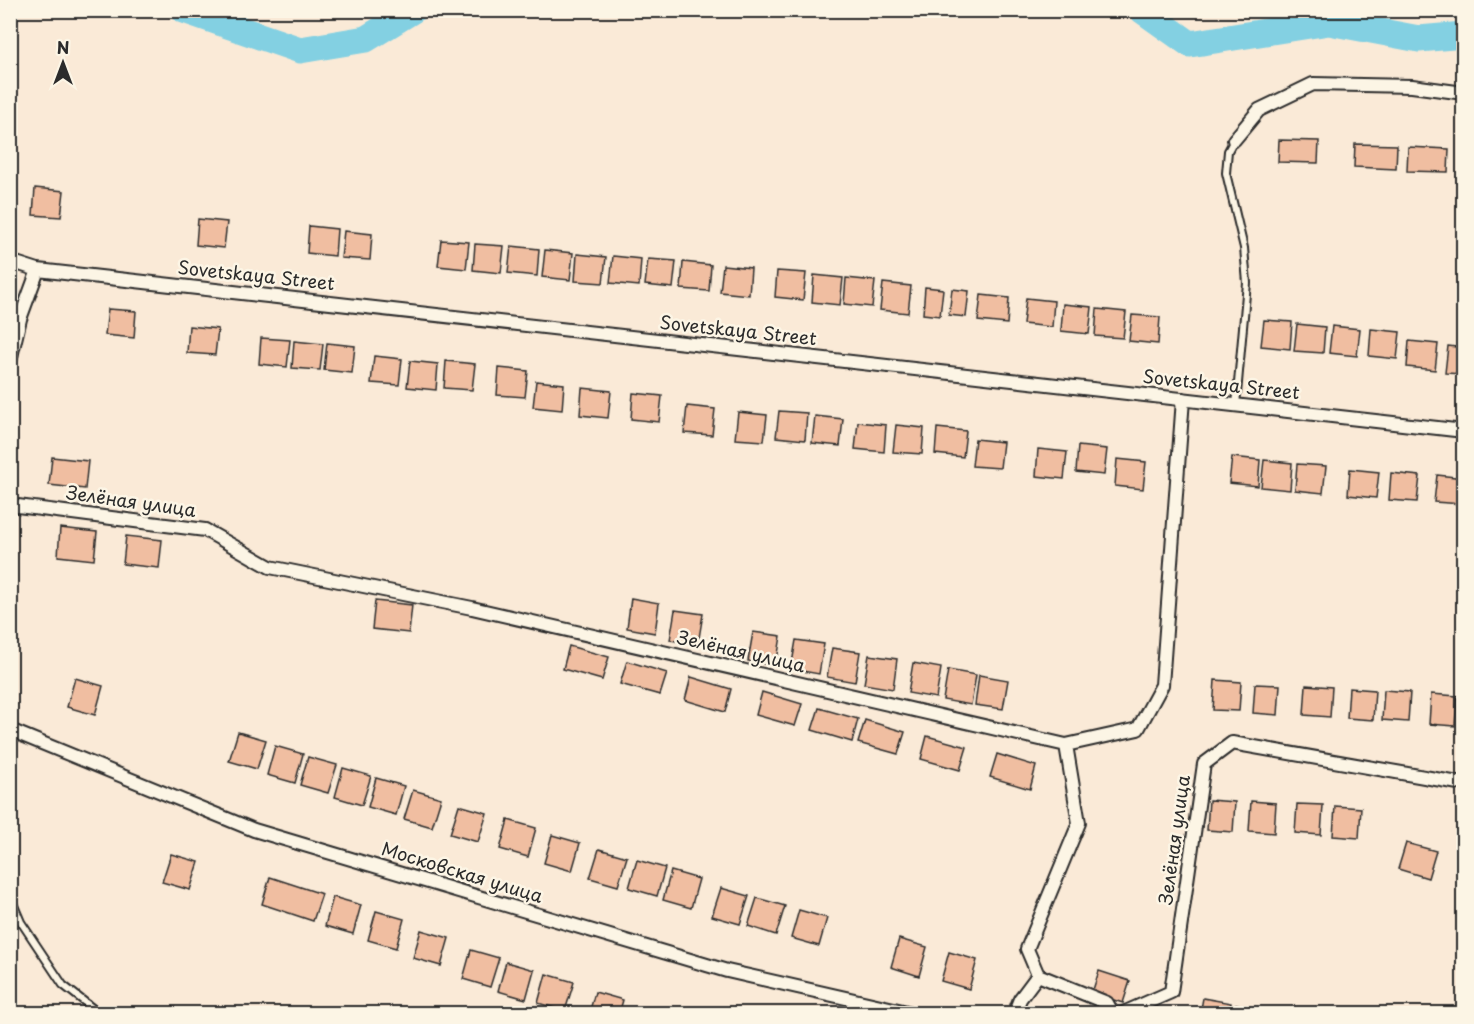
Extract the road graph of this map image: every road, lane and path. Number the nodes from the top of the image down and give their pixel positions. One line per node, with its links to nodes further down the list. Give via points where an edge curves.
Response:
1 (1464, 93): 2 (street, via 1412,86 1313,84 1259,110)
2 (1234, 140): 7 (lane, via 1228,151 1226,173 1244,248 1247,283)
3 (10, 261): 4 (street, Sovetskaya Street)
4 (38, 270): 5 (street); 6 (street, Sovetskaya Street)
5 (10, 361)
6 (1183, 399): 7 (street, Sovetskaya Street); 11 (street, Зелёная улица, via 1162,685 1138,729)
7 (1236, 405): 8 (street, Sovetskaya Street)
8 (1464, 431)
9 (10, 505): 11 (street, Зелёная улица, via 205,530 270,567 472,608)
10 (10, 730): 16 (street, Московская улица, via 254,830 727,971)
11 (1066, 746): 14 (street, via 1079,823 1028,949)
12 (1464, 784): 19 (street, Зелёная улица, via 1232,743 1204,764 1171,992)
13 (10, 896): 15 (lane, via 21,922 63,985)
14 (1038, 975): 17 (street); 18 (street, via 1107,1003)
15 (100, 1014)
16 (915, 1014)
17 (1014, 1014)
18 (1113, 1014)
19 (1121, 1014)

